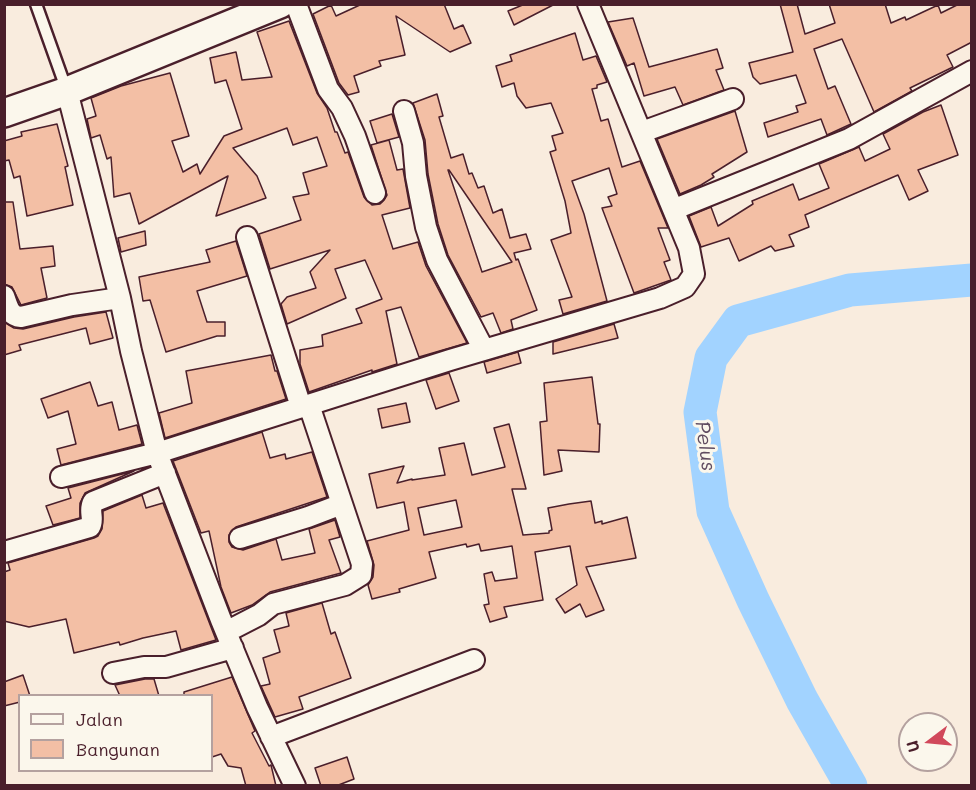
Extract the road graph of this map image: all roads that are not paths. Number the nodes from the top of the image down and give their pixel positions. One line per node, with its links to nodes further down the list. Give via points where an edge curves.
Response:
1 (36, 4): 6 (lane)
2 (280, 4): 6 (street)
3 (296, 4): 11 (street, via 328,89 355,136)
4 (588, 4): 10 (street)
5 (972, 71): 12 (street, via 849,139)
6 (67, 91): 9 (street); 15 (street)
7 (733, 99): 10 (street)
8 (404, 111): 16 (street, via 426,227 437,260)
9 (4, 113)
10 (642, 132): 12 (street)
11 (375, 193)
12 (675, 209): 16 (street, via 694,274 685,287 660,298)
13 (247, 237): 17 (street)
14 (4, 296): 15 (street, via 9,311 16,316)
15 (120, 298): 18 (street)
16 (484, 350): 17 (street)
17 (305, 406): 18 (street); 21 (street)
18 (157, 453): 19 (street); 20 (street)
19 (165, 473): 23 (street, via 93,502 90,527); 24 (street)
20 (61, 477)
21 (342, 504): 22 (street); 24 (street, via 362,564 361,575 345,585 273,604)
22 (240, 538)
23 (4, 552)
24 (229, 640): 26 (street, via 166,667); 27 (street)
25 (474, 660): 27 (street)
26 (113, 673)
27 (271, 737): 28 (street)
28 (295, 786)

